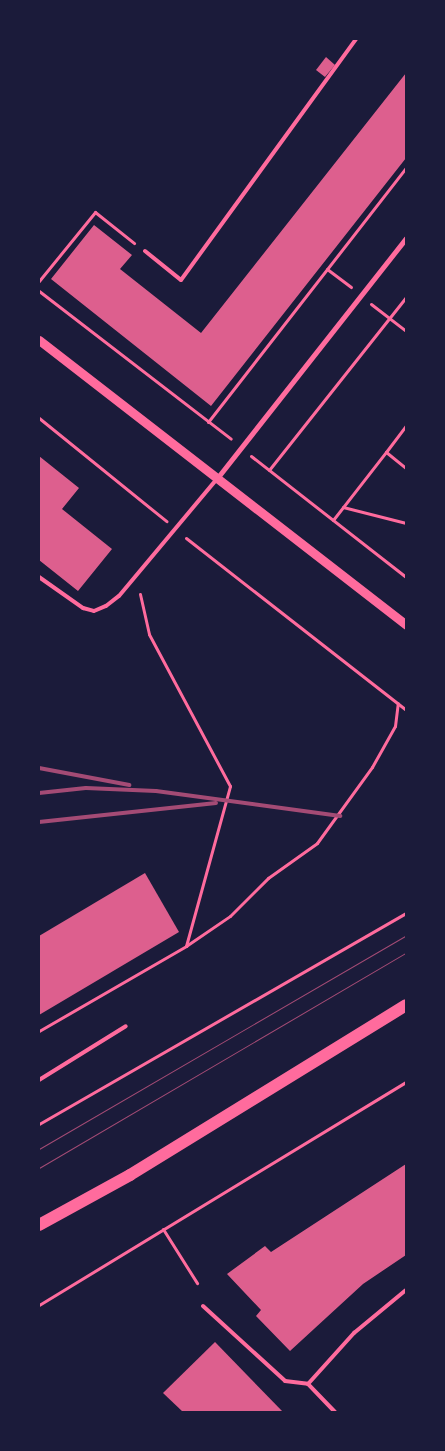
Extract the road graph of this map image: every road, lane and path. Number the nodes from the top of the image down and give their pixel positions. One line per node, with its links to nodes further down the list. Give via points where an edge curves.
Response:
1 (356, 39): 4 (lane, via 181,280)
2 (406, 168): 10 (path)
3 (406, 238): 12 (street)
4 (145, 252): 5 (path, via 95,212)
5 (39, 282)
6 (39, 291): 10 (path)
7 (406, 297): 15 (path)
8 (39, 340): 16 (street)
9 (39, 418): 20 (path)
10 (208, 422): 12 (path)
11 (406, 426): 13 (path)
12 (241, 447): 15 (path); 16 (street)
13 (386, 452): 14 (path); 17 (path)
14 (406, 468)
15 (269, 470): 18 (path)
16 (218, 477): 20 (lane); 24 (street)
17 (343, 507): 18 (path); 19 (path)
18 (333, 520): 23 (path)
19 (406, 523)
20 (175, 529): 22 (lane); 25 (path)
21 (39, 576): 22 (lane, via 70,602 94,610 119,596)
22 (135, 576): 28 (path, via 149,634 230,786)
23 (406, 577)
24 (406, 624)
25 (398, 703): 26 (path); 28 (path, via 395,726 372,767 317,843 268,878 230,916)
26 (406, 710)
27 (406, 913): 34 (path)
28 (186, 946): 31 (path)
29 (406, 1005): 35 (main road, via 130,1175)
30 (126, 1026): 32 (lane)
31 (39, 1031)
32 (39, 1080)
33 (406, 1082): 36 (path)
34 (39, 1124)
35 (39, 1225)
36 (163, 1230): 37 (path); 39 (path)
37 (197, 1283)
38 (406, 1290): 41 (lane, via 354,1333)
39 (39, 1305)
40 (203, 1306): 41 (lane, via 285,1381)
41 (308, 1384): 42 (lane)
42 (335, 1412)

